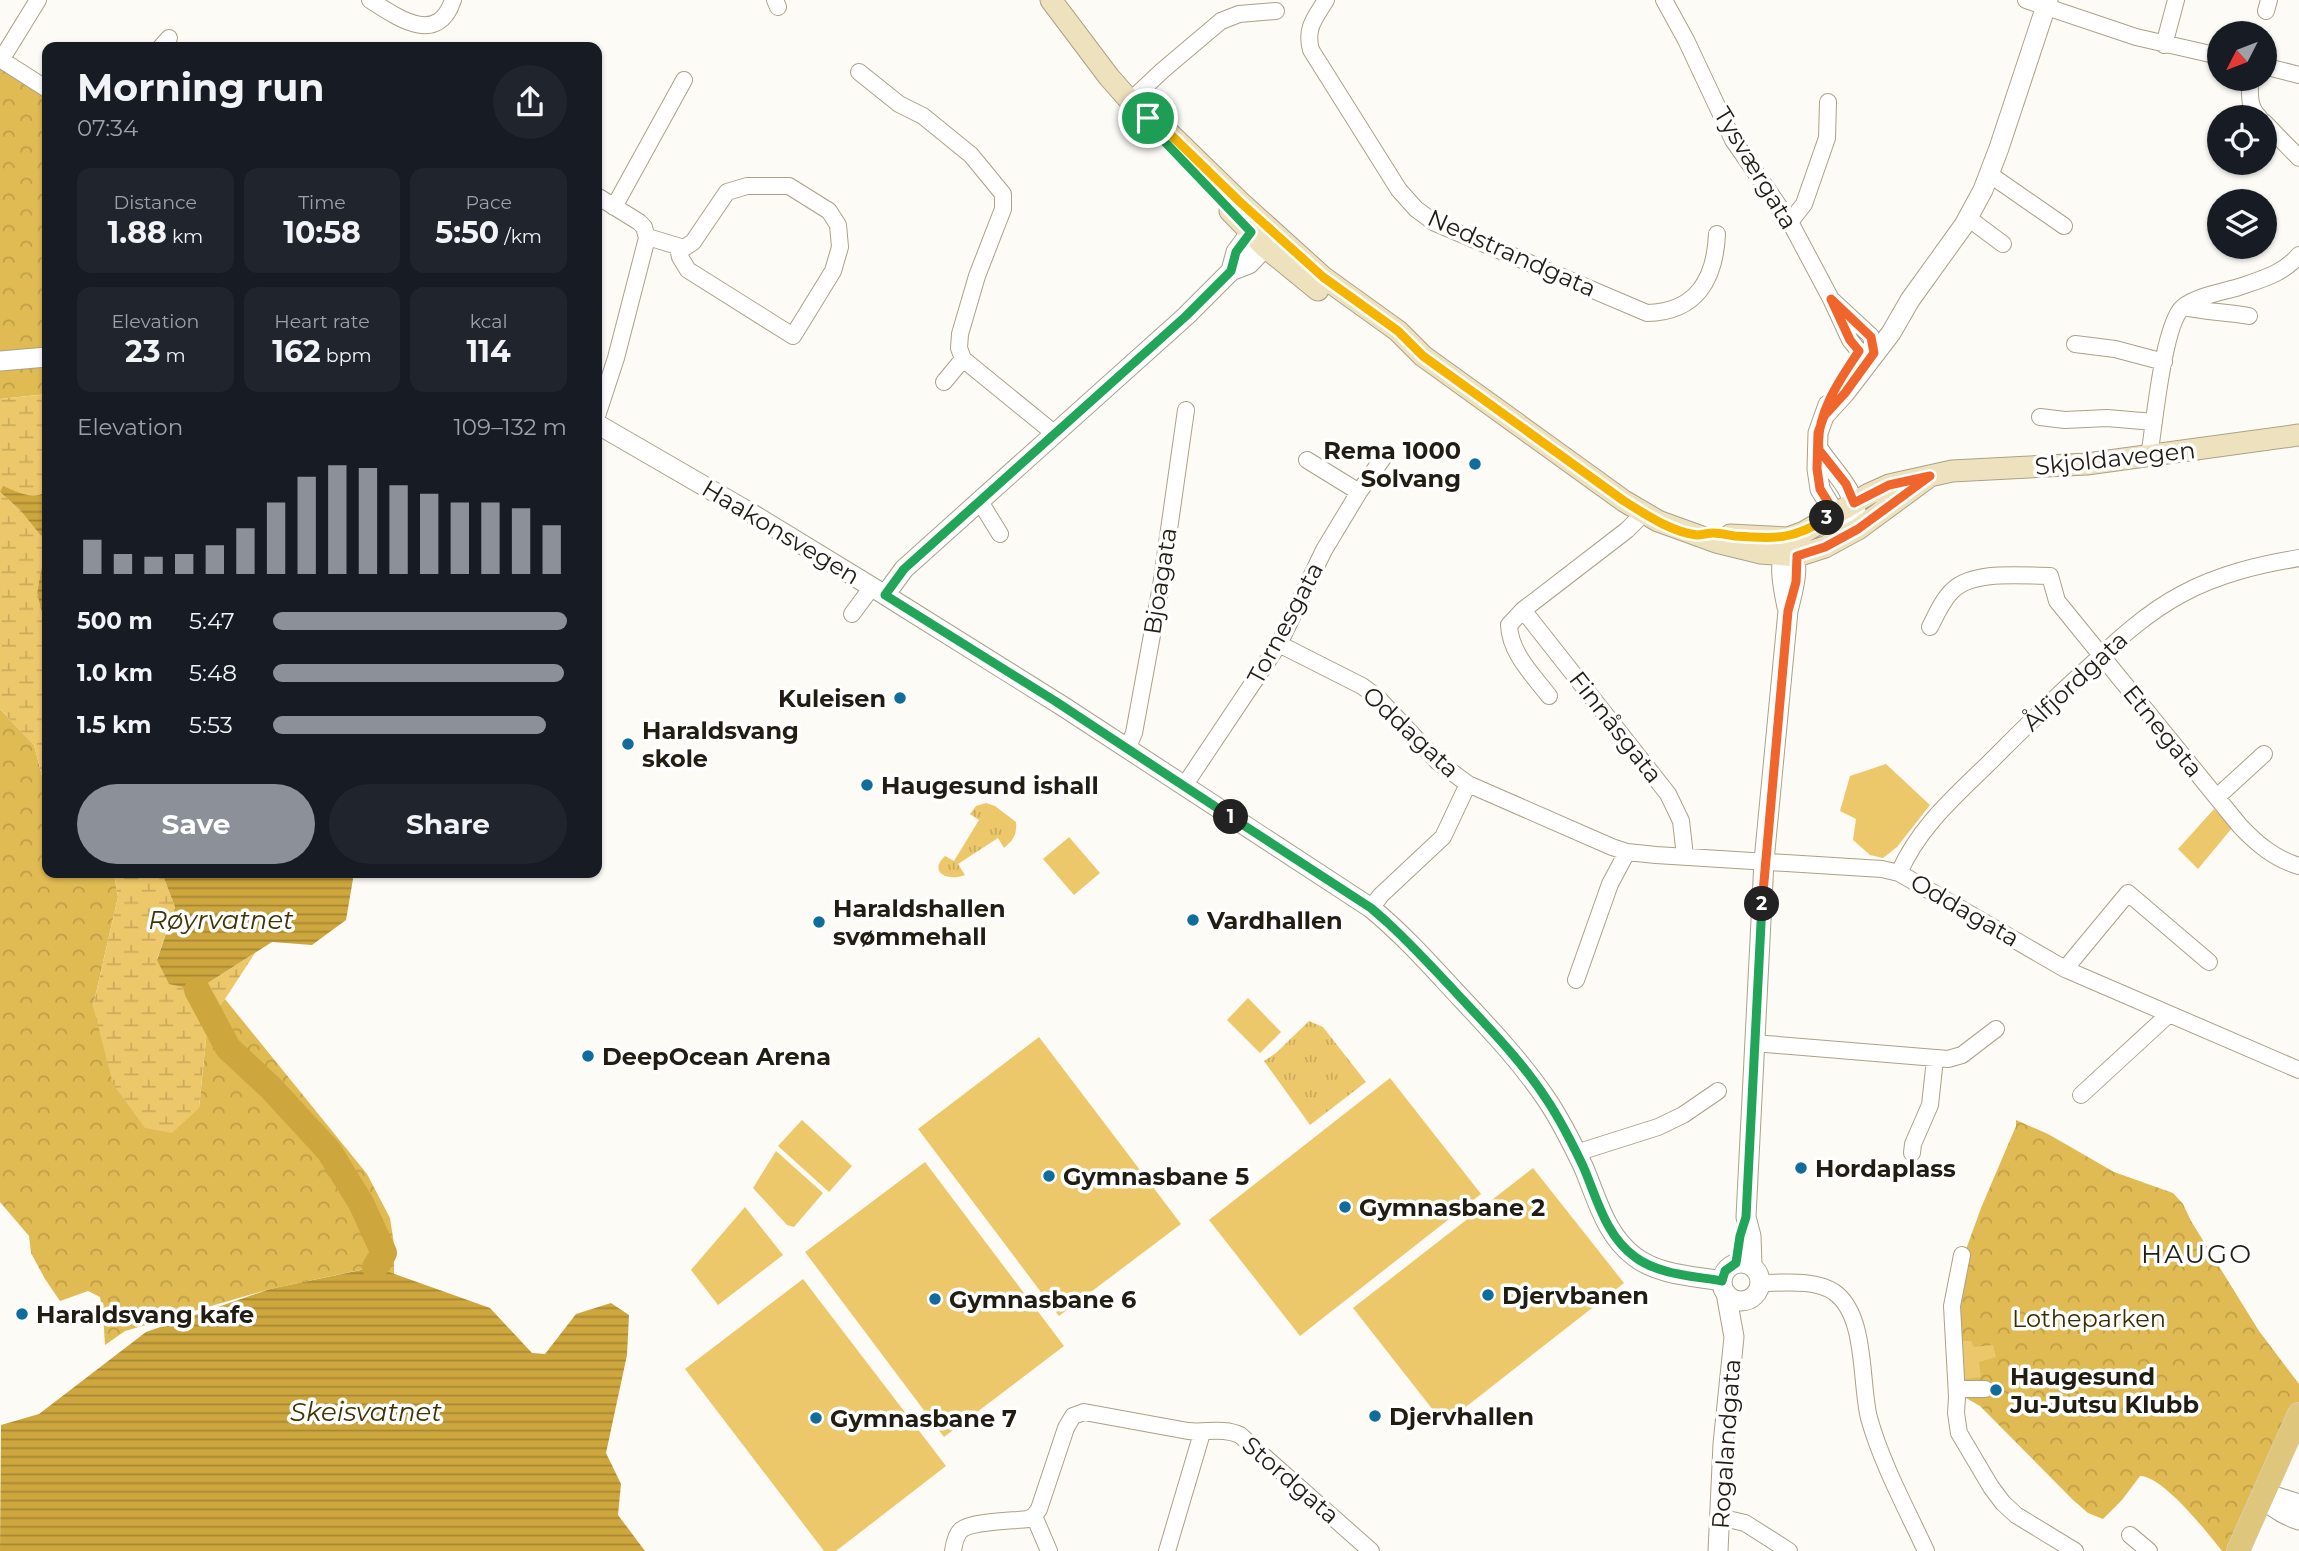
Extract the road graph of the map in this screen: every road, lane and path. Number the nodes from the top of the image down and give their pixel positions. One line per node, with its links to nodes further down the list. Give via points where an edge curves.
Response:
1 (37, 0): 13 (street)
2 (370, 0): 3 (street, via 419,25 438,22)
3 (453, 0)
4 (1051, 0): 19 (main road, Skjoldavegen)
5 (1326, 0): 29 (street, Nedstrandgata, via 1311,25 1311,50 1399,190 1435,223 1647,313 1663,313 1690,301 1709,275)
6 (1664, 0): 27 (street, Tysværgata, via 1733,140)
7 (2026, 0): 9 (street)
8 (2176, 0): 11 (street)
9 (2047, 4): 11 (street); 23 (street)
10 (1276, 10): 19 (street, via 1222,21)
11 (2164, 45): 12 (street)
12 (2207, 54)
13 (1, 60): 18 (street)
14 (2277, 69): 16 (street)
15 (859, 72): 40 (street, via 961,148 1003,194 1003,209 960,334)
16 (2299, 75)
17 (684, 80): 25 (street)
18 (42, 86)
19 (1131, 100): 30 (main road, Skjoldavegen, via 1164,141)
20 (1828, 102): 27 (street, via 1827,138 1804,204)
21 (2277, 135): 22 (street)
22 (2299, 158)
23 (1989, 174): 26 (street); 28 (street)
24 (602, 199): 25 (street)
25 (614, 207): 31 (street, via 644,227)
26 (1968, 218): 32 (street); 38 (street, via 1891,333)
27 (1790, 222): 38 (street, Tysværgata, via 1831,299)
28 (2064, 226)
29 (1717, 234)
30 (1262, 236): 49 (street, Haakonsvegen, via 1236,252 1231,271); 59 (main road, Skjoldavegen, via 1332,301 1423,356)
31 (647, 238): 33 (street); 44 (street)
32 (2003, 244)
33 (678, 248): 33 (street, via 688,270 793,336 833,271 840,247 838,225 829,211 789,186 747,186 727,192 693,242)
34 (2299, 255): 35 (street, via 2271,276)
35 (2184, 307): 36 (street); 42 (street, via 2172,322)
36 (2249, 316)
37 (2075, 344): 42 (street)
38 (1868, 347): 51 (street, via 1845,393 1824,416)
39 (42, 357): 41 (street)
40 (963, 359): 43 (street); 49 (street)
41 (0, 361)
42 (2164, 362): 47 (street)
43 (944, 382)
44 (602, 401)
45 (1186, 410): 72 (street, Bjoagata, via 1161,586)
46 (2040, 417): 47 (street)
47 (2154, 422): 52 (street)
48 (602, 427): 65 (street, Haakonsvegen)
49 (1055, 434): 57 (street, Haakonsvegen)
50 (2299, 435): 52 (main road, Skjoldavegen)
51 (1819, 450): 58 (street, via 1846,484); 60 (street, via 1820,489)
52 (2149, 457): 55 (main road, Skjoldavegen)
53 (1383, 458): 56 (street, Tornesgata)
54 (1307, 460): 56 (street)
55 (1930, 476): 58 (main road, Skjoldavegen, via 1889,485); 61 (main road, Skjoldavegen)
56 (1359, 492): 69 (street, Tornesgata, via 1324,550)
57 (979, 500): 62 (street); 65 (street, Haakonsvegen)
58 (1854, 503): 60 (main road, Skjoldavegen); 61 (street)
59 (1644, 513): 63 (main road, Skjoldavegen, via 1697,535 1734,536); 66 (street)
60 (1835, 513): 61 (street); 63 (main road, Skjoldavegen, via 1804,532)
61 (1858, 529): 63 (main road, Skjoldavegen, via 1825,547)
62 (1000, 534)
63 (1788, 550): 79 (street, Rogalandgata, via 1781,582 1788,611)
64 (2299, 558): 70 (street, Ålfjordgata, via 2234,572 2180,594)
65 (878, 591): 67 (street); 72 (street)
66 (1523, 610): 71 (street, via 1508,625 1509,634); 78 (street, Finnåsgata, via 1668,794 1681,821)
67 (852, 614)
68 (1930, 627): 70 (street, Etnegata, via 1952,590 1968,580 2050,576 2057,601)
69 (1279, 644): 74 (street, Oddagata, via 1377,697 1438,762); 75 (street, Tornesgata)
70 (2101, 655): 76 (street, Etnegata); 81 (street, Ålfjordgata, via 1938,811)
71 (1549, 696)
72 (1127, 749): 75 (street)
73 (2264, 754): 76 (street)
74 (1468, 784): 77 (street, Oddagata); 82 (street, Oddagata, via 1443,837)
75 (1184, 786): 82 (street)
76 (2217, 797): 80 (street, Etnegata, via 2256,843)
77 (1627, 852): 78 (street, Oddagata); 85 (street, via 1610,884)
78 (1685, 856): 79 (street, Oddagata)
79 (1764, 861): 81 (street, Oddagata); 88 (street, Rogalandgata)
80 (2299, 866)
81 (1899, 873): 84 (street, Oddagata)
82 (1371, 908): 93 (street, via 1506,1046 1547,1100)
83 (2209, 962): 84 (street, via 2129,893)
84 (2065, 969): 86 (street, Oddagata)
85 (1576, 980)
86 (2168, 1015): 90 (street, Oddagata); 92 (street)
87 (1996, 1029): 89 (street, via 1962,1055)
88 (1754, 1043): 89 (street); 96 (street, Rogalandgata, via 1746,1217 1751,1236)
89 (1935, 1059): 94 (street, via 1930,1105)
90 (2299, 1070)
91 (1718, 1091): 93 (street, via 1658,1127)
92 (2081, 1095)
93 (1576, 1153): 97 (street, via 1621,1245 1636,1258 1669,1272)
94 (1912, 1153)
95 (1962, 1255): 99 (street, via 1952,1306)
96 (1750, 1277): 97 (street, via 1725,1271); 97 (street, via 1739,1301); 98 (street, Rogalandgata, via 1741,1327); 116 (street, via 1827,1289 1852,1313 1869,1418)
97 (1724, 1287): 98 (street, Rogalandgata)
98 (1734, 1336): 107 (street, Rogalandgata)
99 (1957, 1389): 100 (street); 117 (street, via 1959,1433 1991,1487 2016,1515)
100 (1985, 1389)
101 (2299, 1414): 104 (main road)
102 (1202, 1433): 106 (street, Stordgata, via 1084,1412 1073,1416); 112 (street); 113 (street, Stordgata, via 1240,1435)
103 (2299, 1446): 104 (main road)
104 (2270, 1500): 105 (street); 108 (street, via 2287,1516); 119 (main road); 120 (main road)
105 (2299, 1504)
106 (1034, 1516): 110 (street, via 961,1530); 111 (street)
107 (1719, 1517): 114 (street, Rogalandgata); 115 (street, via 1745,1523)
108 (2299, 1520)
109 (2130, 1535): 118 (street)
110 (953, 1551)
111 (1049, 1551)
112 (1167, 1551)
113 (1371, 1551)
114 (1718, 1551)
115 (1789, 1551)
116 (1926, 1551)
117 (2075, 1551)
118 (2149, 1551)
119 (2238, 1551)
120 (2252, 1551)

